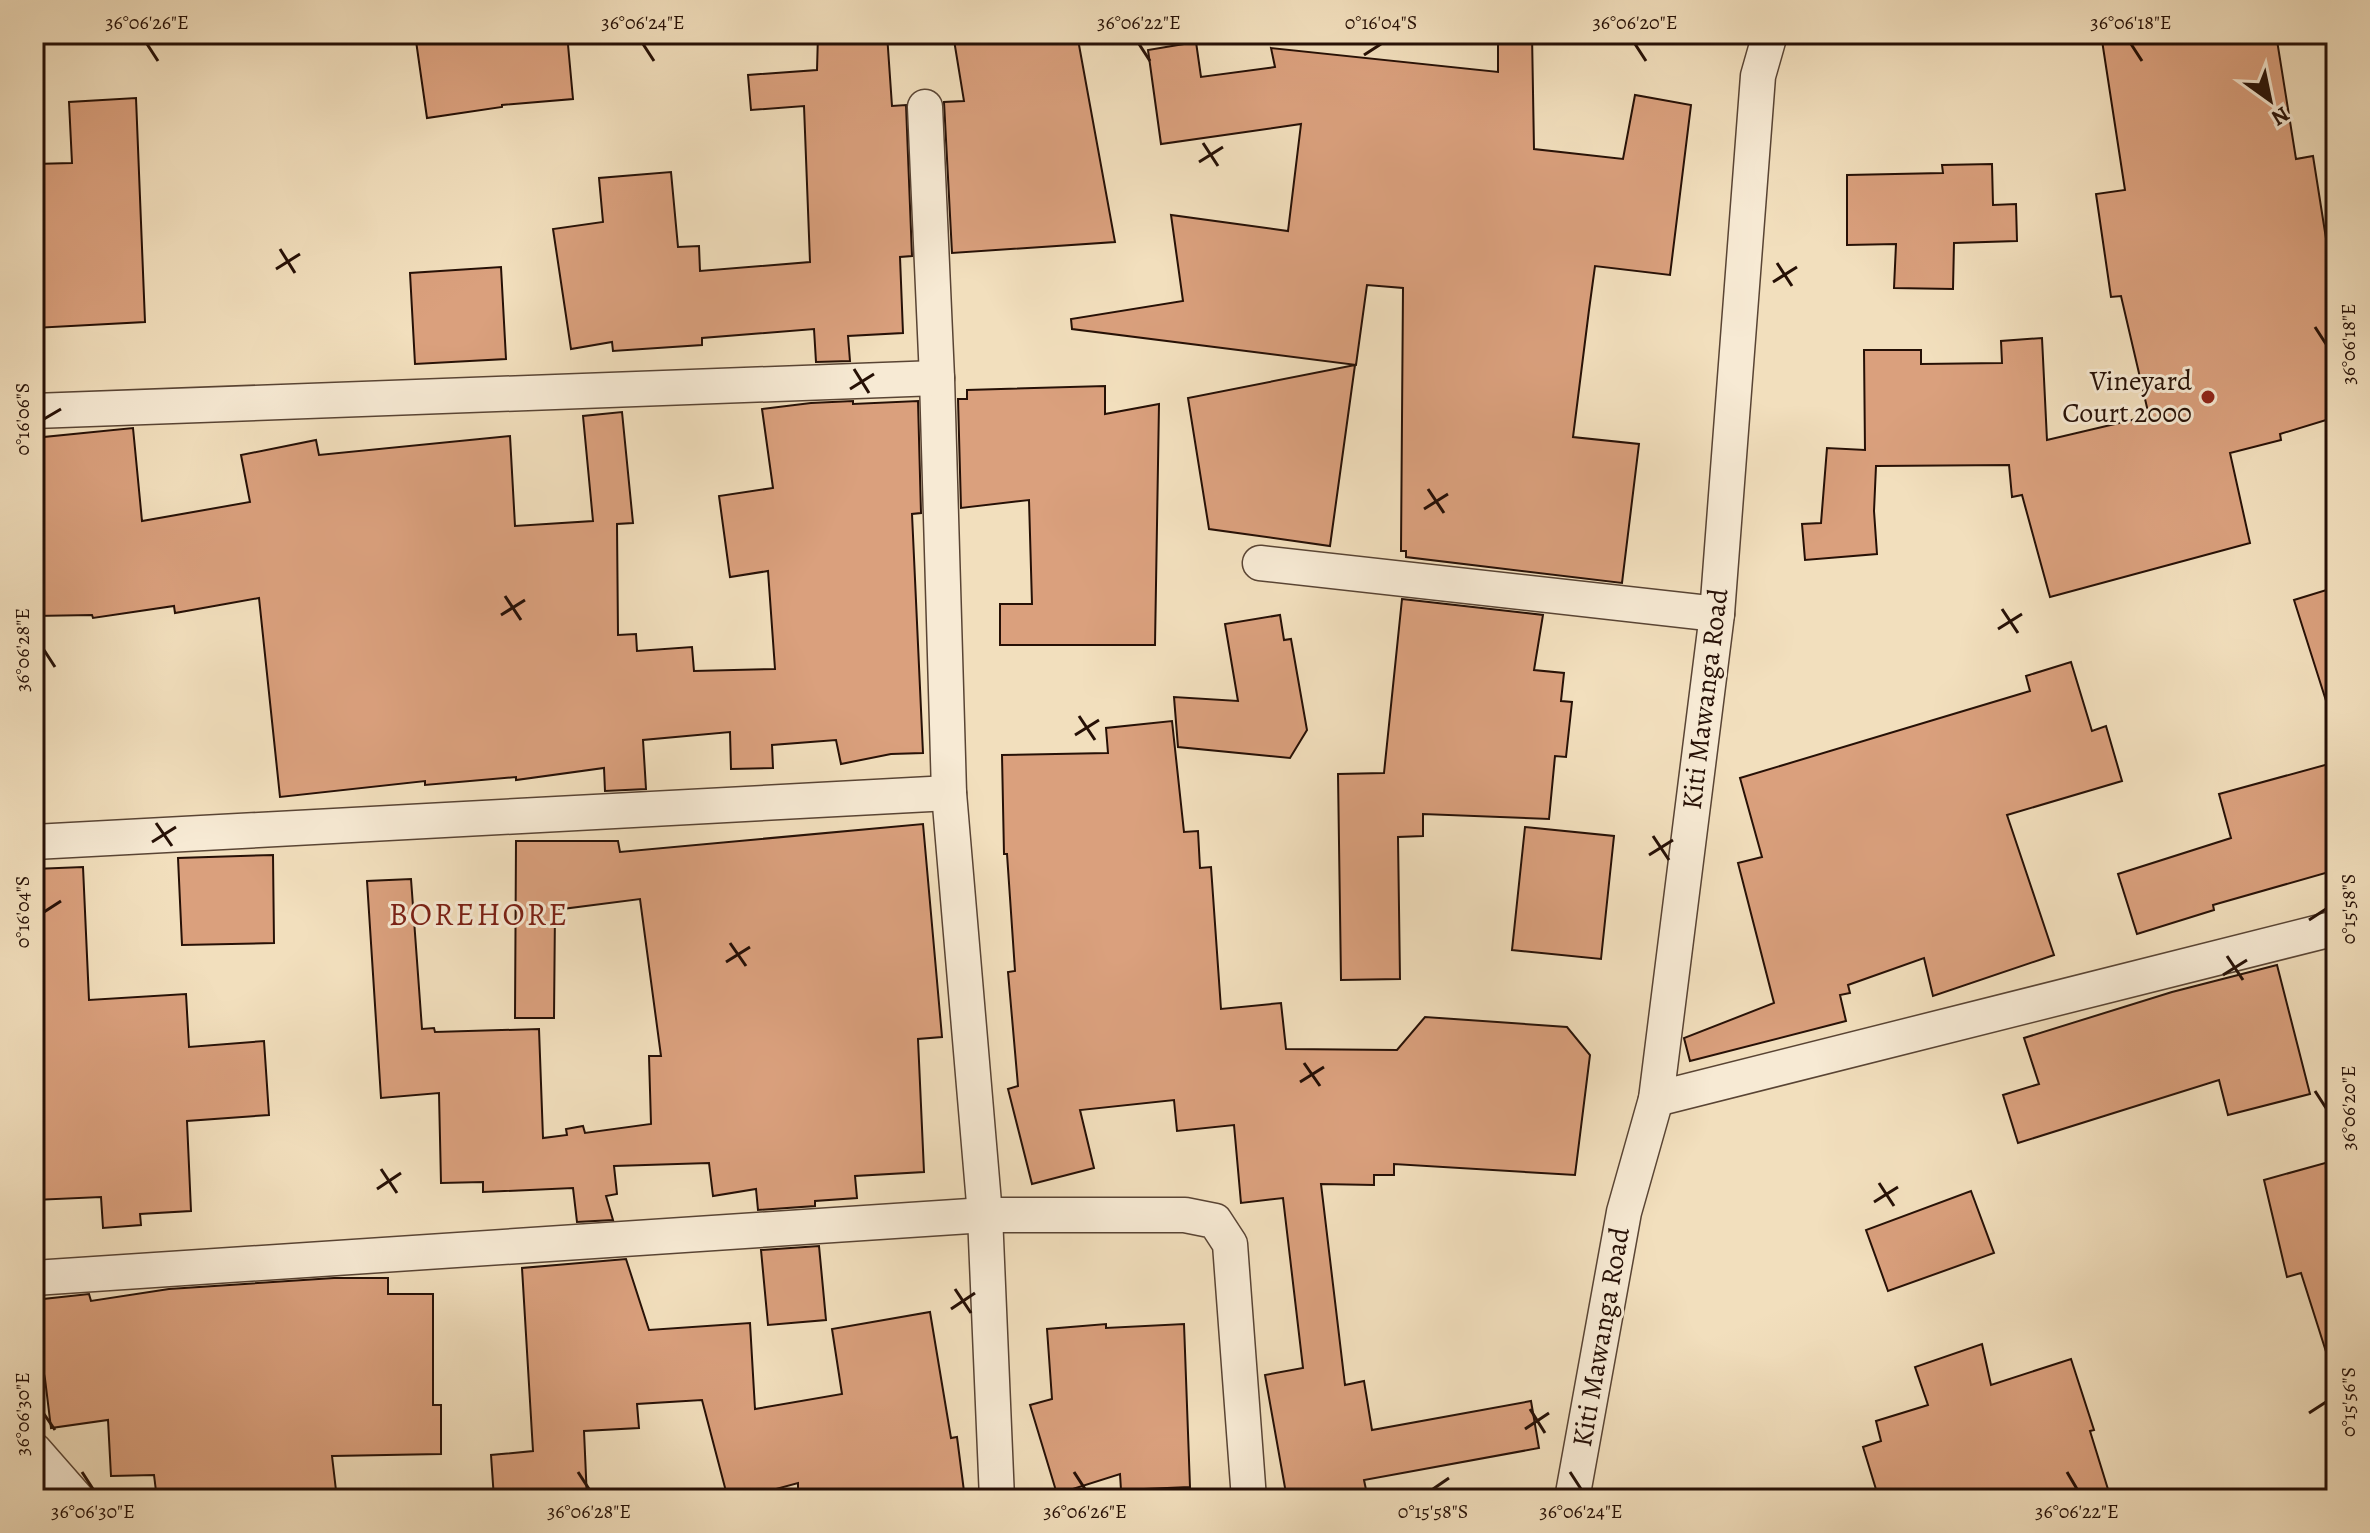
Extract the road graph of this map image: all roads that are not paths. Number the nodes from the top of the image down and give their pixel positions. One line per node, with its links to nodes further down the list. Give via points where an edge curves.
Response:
1 (1770, 34): 6 (street, Kiti Mawanga Road, via 1758,76)
2 (925, 107): 3 (street)
3 (937, 378): 4 (street); 7 (street)
4 (34, 411)
5 (1260, 563): 6 (street)
6 (1717, 614): 10 (street, Kiti Mawanga Road)
7 (949, 793): 8 (street); 11 (street)
8 (34, 842)
9 (2336, 928): 10 (street)
10 (1656, 1099): 17 (street, Kiti Mawanga Road, via 1624,1212)
11 (985, 1215): 12 (street); 15 (street); 16 (street, via 1185,1215 1215,1221 1230,1244)
12 (34, 1278)
13 (34, 1450): 14 (street)
14 (77, 1499)
15 (997, 1499)
16 (1249, 1499)
17 (1572, 1499)

